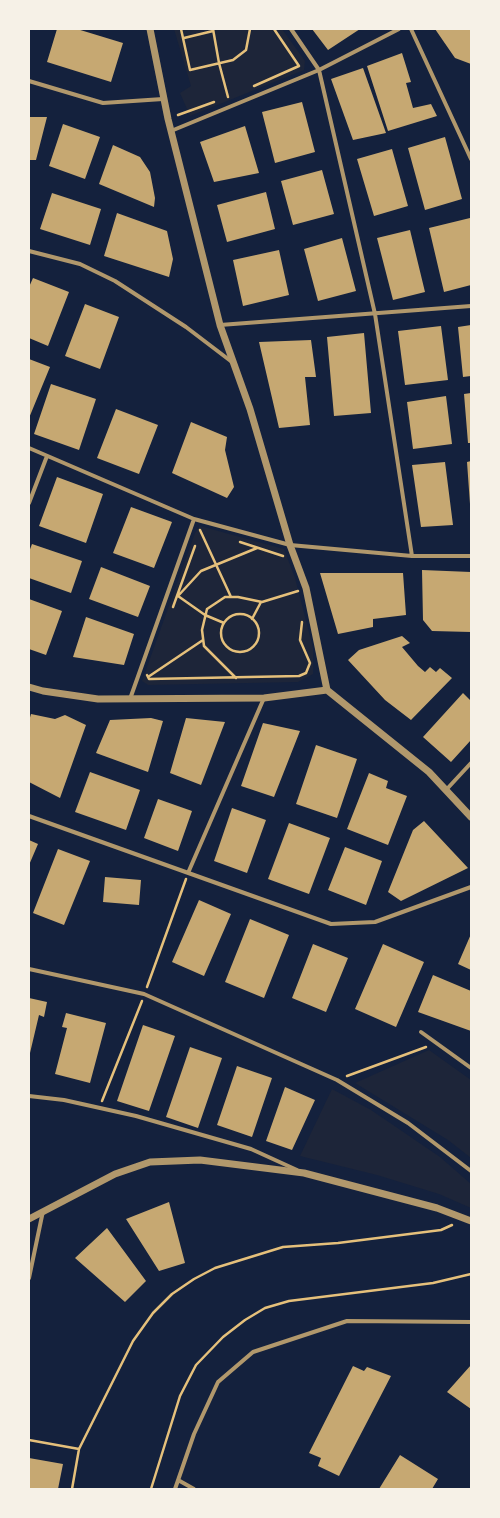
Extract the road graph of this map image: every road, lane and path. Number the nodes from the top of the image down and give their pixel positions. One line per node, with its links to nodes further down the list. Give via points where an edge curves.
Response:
1 (150, 29): 16 (street)
2 (181, 29): 9 (path)
3 (250, 29): 10 (path, via 246,50 232,60)
4 (274, 29): 13 (path, via 299,66)
5 (290, 29): 11 (street)
6 (399, 29): 11 (street)
7 (411, 29): 19 (street)
8 (213, 30): 9 (path); 10 (path)
9 (184, 38): 10 (path, via 190,70)
10 (219, 63): 15 (path)
11 (319, 70): 18 (street); 22 (street)
12 (29, 81): 16 (street, via 103,103)
13 (249, 88)
14 (235, 94): 15 (path)
15 (228, 97): 17 (path)
16 (163, 99): 17 (street)
17 (168, 119): 18 (street)
18 (171, 131): 23 (street)
19 (471, 159)
20 (29, 251): 24 (street, via 80,264 115,281 186,327)
21 (471, 306): 22 (street)
22 (375, 314): 23 (street); 36 (street)
23 (220, 325): 24 (street)
24 (233, 363): 34 (street, via 250,410)
25 (29, 448): 26 (street)
26 (47, 456): 27 (street); 28 (street)
27 (29, 503)
28 (194, 519): 34 (street); 54 (street)
29 (200, 530): 30 (path); 31 (path); 39 (path)
30 (208, 530)
31 (198, 537)
32 (236, 540): 35 (path)
33 (196, 544): 41 (path)
34 (290, 545): 36 (street); 38 (street)
35 (257, 548): 38 (path); 39 (path)
36 (412, 556): 37 (street)
37 (471, 556)
38 (295, 560): 40 (street)
39 (215, 564): 41 (path, via 201,571); 42 (path)
40 (306, 588): 43 (path); 52 (street)
41 (178, 596): 44 (path); 45 (path)
42 (231, 597): 43 (path, via 238,596); 45 (path, via 225,597 207,609)
43 (262, 602): 47 (path)
44 (173, 609)
45 (205, 616): 48 (path); 49 (path)
46 (302, 618): 50 (path, via 300,640 310,663 306,673 299,676)
47 (252, 619): 48 (path, via 247,616 234,616); 48 (path, via 258,636 253,646 243,652 231,650 223,641 221,635)
48 (224, 624)
49 (203, 640): 50 (path, via 204,646); 50 (path, via 148,675 149,680)
50 (236, 678)
51 (29, 687): 54 (street, via 98,699)
52 (327, 690): 53 (street); 56 (street, via 429,772)
53 (264, 698): 54 (street); 59 (street)
54 (130, 699)
55 (471, 763): 56 (street)
56 (446, 790): 58 (street)
57 (29, 816): 59 (street)
58 (471, 817)
59 (188, 873): 60 (street, via 332,924 376,922)
60 (471, 887)
61 (29, 969): 65 (street, via 144,994)
62 (421, 1032): 63 (street)
63 (436, 1043): 64 (street); 65 (path)
64 (471, 1068)
65 (337, 1080): 67 (street, via 408,1124)
66 (29, 1096): 68 (street, via 64,1100 151,1121 251,1149)
67 (471, 1171)
68 (304, 1173): 69 (street, via 200,1160 150,1162 115,1174); 71 (street, via 437,1208)
69 (43, 1210): 70 (street); 72 (street)
70 (29, 1219)
71 (468, 1220): 75 (path, via 441,1230 283,1247 233,1261 194,1279 172,1294 153,1313 133,1340)
72 (29, 1278)
73 (471, 1322): 76 (street, via 346,1321 253,1352 218,1382 194,1434)
74 (29, 1440): 75 (path)
75 (79, 1449): 77 (path)
76 (178, 1480): 78 (street); 79 (street)
77 (72, 1489)
78 (175, 1489)
79 (194, 1489)

